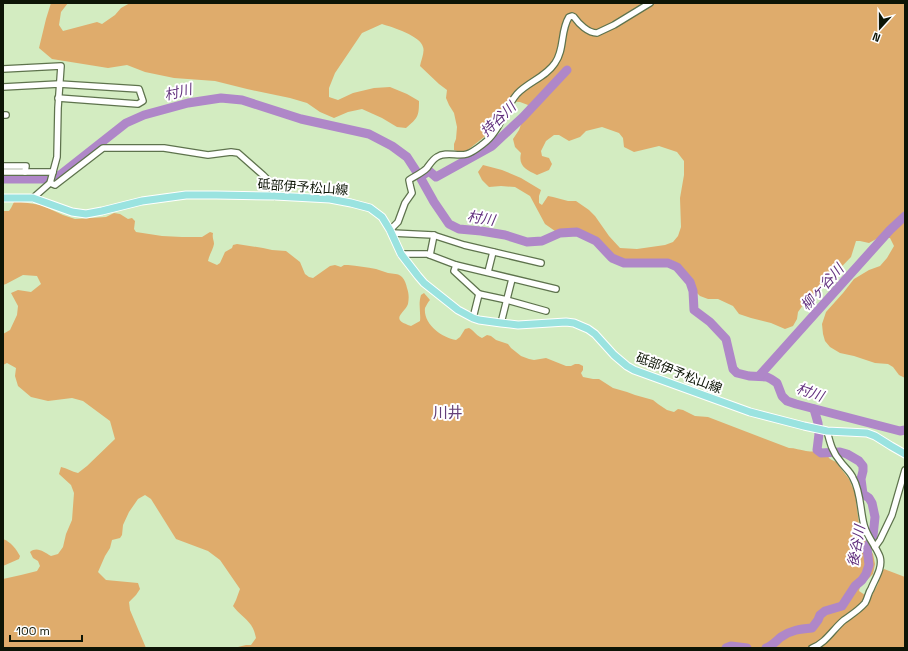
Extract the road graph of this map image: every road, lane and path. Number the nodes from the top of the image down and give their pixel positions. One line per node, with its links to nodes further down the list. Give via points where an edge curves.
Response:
1 (650, 3): 14 (street, via 597,33 589,32 574,17 569,17 562,49 550,70 524,87 507,109 497,129 484,143 467,154 438,157 409,180 412,193 404,203 398,222)
2 (3, 69): 3 (street, via 61,66)
3 (59, 84): 4 (street); 5 (street); 5 (street, via 139,89 143,101 138,104)
4 (3, 87)
5 (58, 98): 9 (street, via 57,156)
6 (3, 166): 8 (street, via 26,166)
7 (3, 172): 8 (street)
8 (25, 172): 9 (street)
9 (52, 173): 10 (street)
10 (50, 183): 11 (street, via 55,185 103,148 164,148 208,155 238,153 268,180); 13 (street)
11 (274, 196): 13 (main road, 砥部伊予松山線, via 186,195 142,201 86,214 72,212); 14 (main road, 砥部伊予松山線, via 351,202 370,208 382,217)
12 (3, 198): 13 (main road, 砥部伊予松山線)
13 (33, 198)
14 (391, 231): 15 (street); 17 (main road, 砥部伊予松山線)
15 (434, 235): 16 (street); 18 (street)
16 (493, 252): 19 (street); 21 (street)
17 (401, 254): 18 (street); 27 (main road, 砥部伊予松山線, via 424,283 458,310)
18 (430, 255): 20 (street)
19 (541, 263)
20 (456, 265): 21 (street); 24 (street, via 454,271)
21 (488, 272): 22 (street)
22 (512, 279): 23 (street); 25 (street)
23 (556, 289)
24 (479, 294): 25 (street); 27 (street)
25 (507, 300): 26 (street); 28 (street)
26 (546, 311)
27 (473, 318): 28 (main road, 砥部伊予松山線)
28 (500, 323): 29 (main road, 砥部伊予松山線, via 574,323 595,334 614,356 634,370 750,412)
29 (827, 431): 30 (main road, 砥部伊予松山線, via 867,433); 32 (street, via 832,450 853,477 865,531)
30 (905, 454)
31 (905, 470): 32 (street, via 892,515)
32 (875, 547): 33 (street, via 881,563 865,603)
33 (812, 648)

